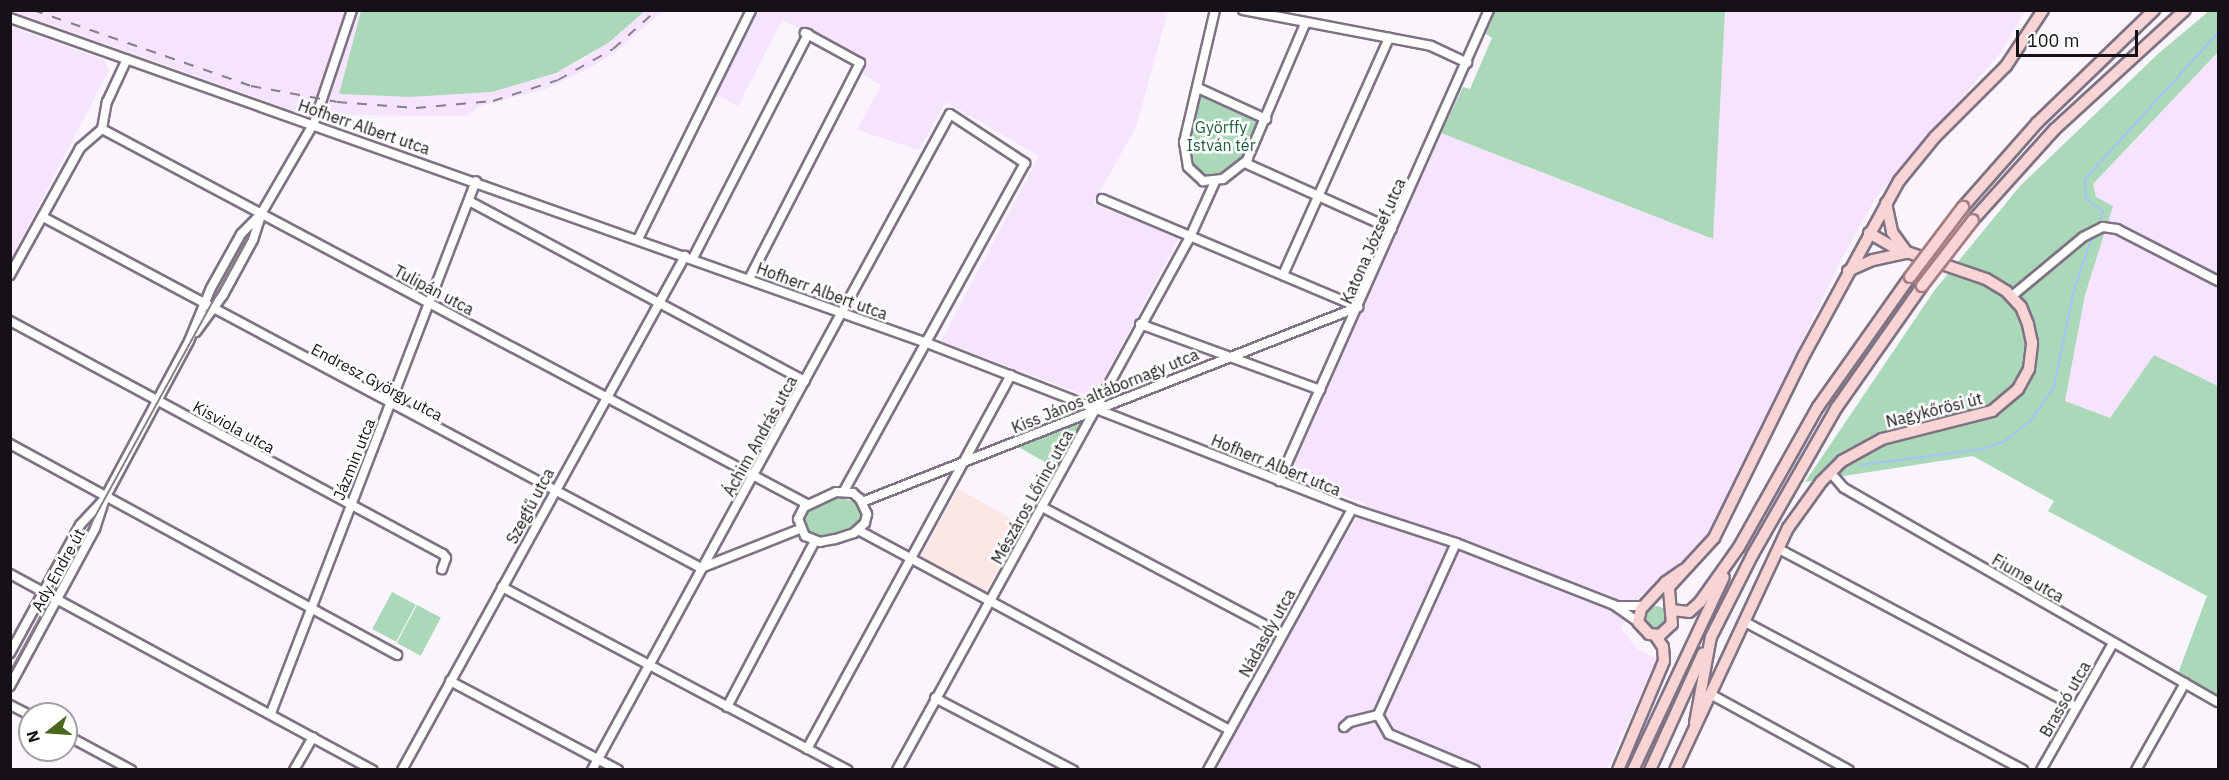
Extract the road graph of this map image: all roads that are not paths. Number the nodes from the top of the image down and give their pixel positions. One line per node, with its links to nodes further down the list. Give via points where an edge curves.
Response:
1 (352, 10): 16 (street, Ady Endre út)
2 (751, 10): 30 (street)
3 (1215, 10): 14 (street)
4 (1244, 10): 10 (street)
5 (1489, 10): 13 (street, Katona József utca)
6 (2043, 10): 24 (main road, via 2006,66 1935,136)
7 (2154, 10): 74 (main road, bridge, via 2037,123 1963,207 1818,407)
8 (2185, 10): 93 (main road, bridge, via 2055,129 1973,220 1922,286 1857,376 1808,454)
9 (10, 18): 12 (street, Hofherr Albert utca)
10 (1305, 24): 11 (street); 15 (street)
11 (1389, 38): 13 (street, via 1431,46); 21 (street)
12 (127, 59): 16 (street, Hofherr Albert utca); 17 (street, via 105,109)
13 (1467, 63): 27 (street, Katona József utca)
14 (1198, 88): 15 (street); 20 (street, via 1185,155 1196,178)
15 (1266, 119): 18 (street)
16 (314, 123): 19 (street, Hofherr Albert utca); 25 (street, Ady Endre út)
17 (102, 129): 25 (street, Tulipán utca); 26 (street, via 80,148)
18 (1245, 163): 20 (street); 21 (street)
19 (476, 181): 23 (street, Jázmin utca); 30 (street, Hofherr Albert utca)
20 (1215, 182): 29 (street, Mészáros Lőrinc utca)
21 (1320, 196): 27 (street); 35 (street)
22 (1102, 199): 29 (street)
23 (469, 201): 39 (street); 41 (street, Jázmin utca)
24 (1886, 203): 28 (main road); 31 (main road, via 1892,232)
25 (261, 214): 40 (street, Ady Endre út, via 241,234); 41 (street, Tulipán utca); 43 (street, Ady Endre út, via 253,240)
26 (43, 217): 34 (street); 40 (street, Endresz György utca)
27 (1392, 229): 42 (street, Katona József utca)
28 (1869, 233): 31 (main road, Nagykőrösi út); 33 (main road)
29 (1190, 237): 35 (street); 46 (street, Mészáros Lőrinc utca)
30 (638, 239): 32 (street, Hofherr Albert utca)
31 (1907, 253): 33 (main road, via 1873,260); 38 (main road, Nagykőrösi út, via 1986,279)
32 (689, 257): 36 (street, Hofherr Albert utca); 36 (street, Szegfű utca, via 806,33 860,63); 39 (street, Szegfű utca)
33 (1848, 271): 79 (main road, via 1714,538)
34 (10, 275)
35 (1283, 275): 42 (street)
36 (749, 279): 44 (street, Hofherr Albert utca)
37 (2218, 281): 38 (street, via 2117,229 2103,227 2094,229)
38 (2012, 296): 59 (main road, Nagykőrösi út, via 2026,318 2032,350 2027,374 2010,398 1980,416 1882,439)
39 (659, 302): 51 (street); 53 (street, Szegfű utca)
40 (203, 303): 43 (street, Endresz György utca); 47 (street, Ady Endre út)
41 (430, 303): 53 (street, Tulipán utca); 55 (street, Jázmin utca)
42 (1358, 307): 49 (street, Kiss János altábornagy utca); 52 (street, Katona József utca)
43 (214, 311): 47 (street, Ady Endre út); 55 (street, Endresz György utca)
44 (843, 312): 48 (street, Hofherr Albert utca); 48 (street, Áchim András utca, via 950,114 1025,163); 51 (street, Áchim András utca)
45 (10, 321): 54 (street, Kisviola utca)
46 (1140, 324): 49 (street); 56 (street, Mészáros Lőrinc utca)
47 (189, 341): 54 (street, Ady Endre út)
48 (927, 343): 50 (street, Hofherr Albert utca); 63 (street)
49 (1229, 357): 52 (street); 56 (street, Kiss János altábornagy utca)
50 (1011, 375): 56 (street, Hofherr Albert utca); 58 (street)
51 (805, 381): 60 (street, Áchim András utca)
52 (1320, 390): 61 (street, Katona József utca)
53 (607, 397): 60 (street, Tulipán utca); 62 (street, Szegfű utca)
54 (158, 401): 64 (street, Ady Endre út); 67 (street, Kisviola utca)
55 (390, 405): 62 (street, Endresz György utca); 67 (street, Jázmin utca)
56 (1097, 408): 58 (street, Kiss János altábornagy utca); 61 (street, Hofherr Albert utca); 68 (street, Mészáros Lőrinc utca)
57 (10, 444): 64 (street)
58 (963, 462): 65 (street, Kiss János altábornagy utca); 76 (street)
59 (1830, 472): 75 (main road, Nagykőrösi út, via 1794,519); 94 (street, Fiume utca, via 1844,488)
60 (753, 477): 66 (street, Tulipán utca); 77 (street, Áchim András utca)
61 (1279, 481): 69 (street, Hofherr Albert utca)
62 (553, 491): 77 (street, Endresz György utca); 81 (street, Szegfű utca)
63 (844, 491): 65 (street); 66 (street, via 825,494)
64 (106, 496): 82 (street, Ady Endre út, via 80,525); 83 (street, Ady Endre út, via 96,529); 87 (street)
65 (862, 502): 71 (street, via 866,519)
66 (807, 504): 70 (street, via 799,514)
67 (350, 506): 78 (street, Kisviola utca, via 445,555); 87 (street, Jázmin utca)
68 (1042, 507): 84 (street, Mészáros Lőrinc utca); 91 (street)
69 (1352, 510): 73 (street, Hofherr Albert utca); 91 (street, Nádasdy utca)
70 (800, 529): 72 (street); 77 (street)
71 (858, 530): 72 (street, via 835,539); 76 (street)
72 (815, 541): 104 (street)
73 (1456, 543): 86 (street, Hofherr Albert utca); 107 (street)
74 (1739, 547): 88 (main road, via 1696,606 1684,613); 128 (main road)
75 (1779, 549): 90 (main road, Nagykőrösi út); 105 (street)
76 (911, 560): 84 (street); 113 (street)
77 (701, 568): 97 (street, Áchim András utca)
78 (442, 569)
79 (1683, 570): 85 (main road, via 1665,582); 88 (main road, via 1669,587)
80 (10, 574): 82 (street)
81 (502, 587): 97 (street); 98 (street, Szegfű utca)
82 (44, 592): 83 (street); 95 (street, Ady Endre út)
83 (57, 598): 100 (street, Ady Endre út); 106 (street)
84 (990, 602): 102 (street, Mészáros Lőrinc utca); 109 (street)
85 (1645, 605): 86 (street, Hofherr Albert utca); 88 (main road, via 1659,601); 89 (main road)
86 (1617, 606): 89 (street, Hofherr Albert utca)
87 (311, 607): 96 (street); 106 (street, Jázmin utca)
88 (1671, 610): 92 (main road, via 1669,629)
89 (1638, 622): 92 (main road, via 1644,631)
90 (1745, 622): 101 (main road, Nagykőrösi út); 131 (street)
91 (1282, 634): 109 (street, Nádasdy utca)
92 (1655, 635): 127 (main road, via 1663,647 1664,661)
93 (1711, 637): 110 (main road); 129 (main road)
94 (2114, 643): 99 (street, Fiume utca); 105 (street, Brassó utca)
95 (10, 653)
96 (397, 655)
97 (649, 665): 104 (street); 114 (street, Áchim András utca)
98 (450, 681): 114 (street); 119 (street, Szegfű utca)
99 (2185, 683): 103 (street, Fiume utca); 133 (street)
100 (10, 686)
101 (1712, 695): 110 (main road, Nagykőrösi út); 130 (street)
102 (935, 698): 123 (street, Mészáros Lőrinc utca); 124 (street)
103 (2218, 702)
104 (727, 707): 113 (street)
105 (2076, 707): 132 (street, Brassó utca)
106 (271, 713): 111 (street)
107 (1378, 715): 108 (street); 126 (street, via 1389,734)
108 (1344, 727)
109 (1230, 730): 125 (street, Nádasdy utca)
110 (1694, 732): 115 (main road, Nagykőrösi út)
111 (314, 736): 117 (street); 118 (street)
112 (78, 741): 116 (street)
113 (807, 749): 122 (street)
114 (598, 759): 120 (street, Áchim András utca); 121 (street)
115 (1679, 768)
116 (131, 770)
117 (294, 770)
118 (372, 770)
119 (402, 770)
120 (592, 770)
121 (618, 770)
122 (847, 770)
123 (897, 770)
124 (1073, 770)
125 (1208, 770)
126 (1475, 770)
127 (1618, 770)
128 (1633, 770)
129 (1650, 770)
130 (1849, 770)
131 (2023, 770)
132 (2041, 770)
133 (2136, 770)

